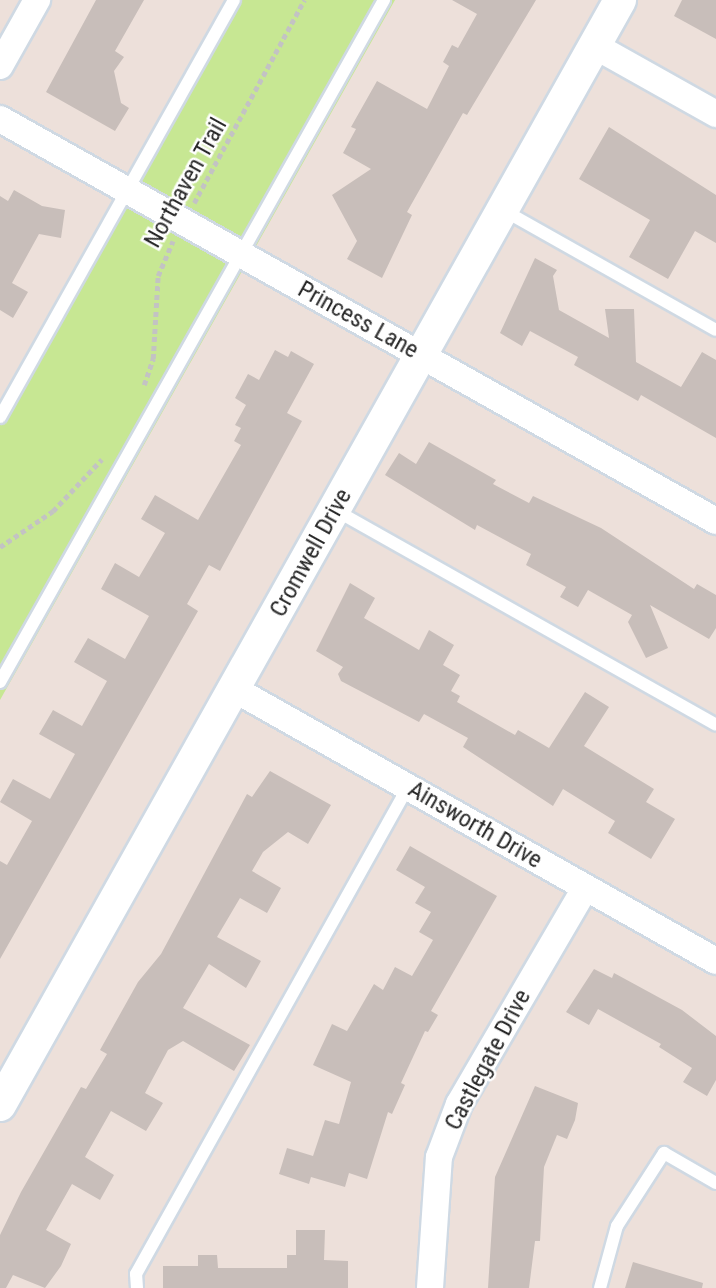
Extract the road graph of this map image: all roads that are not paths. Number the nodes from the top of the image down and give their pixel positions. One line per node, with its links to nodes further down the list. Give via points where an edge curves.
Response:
1 (37, 0): 6 (street)
2 (234, 0): 9 (lane)
3 (384, 0): 11 (lane)
4 (620, 0): 5 (street, Cromwell Drive)
5 (595, 46): 7 (street); 10 (street, Cromwell Drive)
6 (0, 66)
7 (716, 114)
8 (0, 119): 9 (street, Princess Lane)
9 (127, 191): 11 (street, Princess Lane); 14 (lane)
10 (503, 209): 12 (lane); 13 (street, Cromwell Drive)
11 (240, 254): 13 (street, Princess Lane); 17 (lane)
12 (716, 330)
13 (421, 355): 15 (street, Cromwell Drive); 16 (street, Princess Lane)
14 (0, 417)
15 (335, 510): 18 (street, Cromwell Drive); 19 (lane)
16 (716, 521)
17 (0, 682)
18 (234, 689): 20 (street, Ainsworth Drive); 23 (street, Cromwell Drive)
19 (716, 725)
20 (408, 787): 21 (street, Ainsworth Drive); 25 (lane, via 136,1274)
21 (585, 888): 22 (street, Ainsworth Drive); 26 (street, Castlegate Drive, via 459,1104 439,1157)
22 (716, 961)
23 (0, 1105)
24 (716, 1183): 27 (lane, via 664,1153 617,1226)
25 (137, 1288)
26 (430, 1288)
27 (600, 1288)

